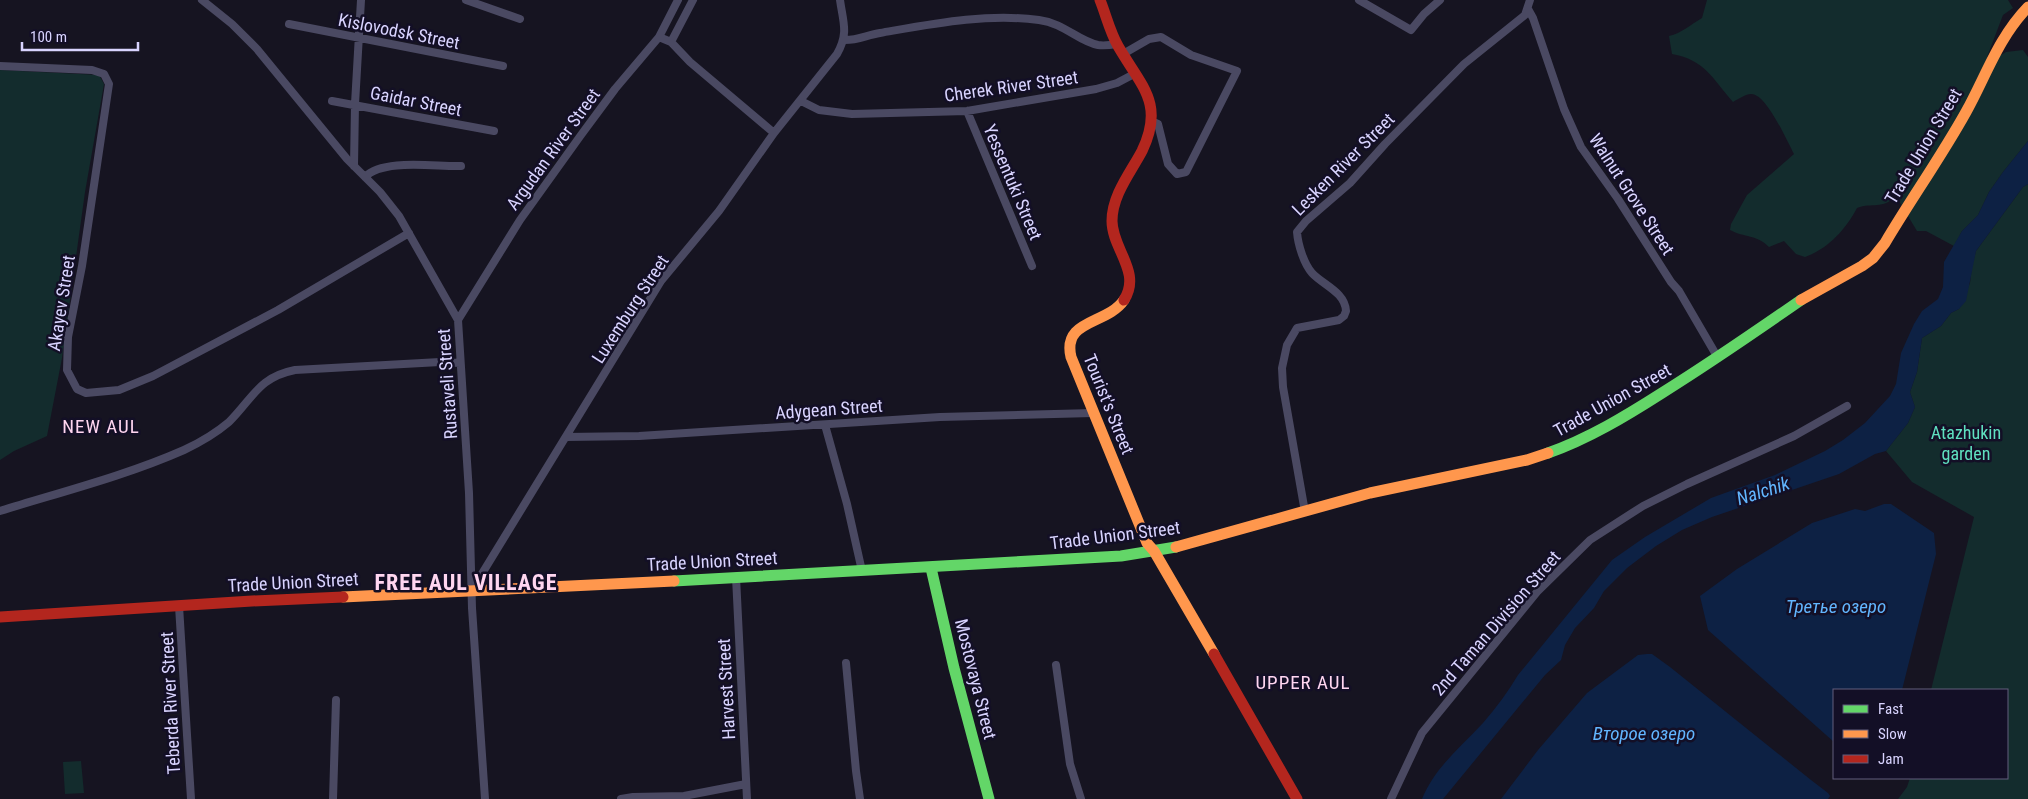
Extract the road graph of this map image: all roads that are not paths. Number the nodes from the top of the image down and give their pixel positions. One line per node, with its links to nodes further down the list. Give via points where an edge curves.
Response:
1 (202, 0): 30 (street, Rustaveli Street, via 257,49)
2 (361, 0): 16 (street)
3 (466, 0): 13 (street)
4 (678, 0): 15 (street, Argudan River Street)
5 (693, 0): 18 (street)
6 (840, 0): 17 (street, Luxemburg Street, via 845,29)
7 (1100, 0): 19 (street, Tourist's Street)
8 (1359, 0): 9 (street, via 1411,30)
9 (1440, 0)
10 (1531, 0): 12 (street)
11 (2028, 7): 36 (street, Trade Union Street, via 2001,40 1964,117 1873,258 1808,295)
12 (1528, 9): 36 (street, Walnut Grove Street, via 1581,147 1678,291); 43 (street, Lesken River Street, via 1464,64 1350,183 1297,232 1310,270 1341,298 1346,311 1338,320 1297,328 1284,356 1283,387)
13 (520, 19)
14 (288, 24): 16 (street, Kislovodsk Street)
15 (659, 37): 18 (street); 35 (street, Argudan River Street, via 614,89 520,220)
16 (358, 39): 21 (street, Kislovodsk Street); 25 (street)
17 (843, 40): 19 (street, via 967,19 996,18 1048,22 1093,44); 24 (street, Luxemburg Street, via 834,59)
18 (671, 42): 29 (street)
19 (1120, 49): 22 (street, Tourist's Street); 27 (street, via 1161,38 1191,55 1237,71 1186,172 1177,174 1170,169 1158,124)
20 (0, 66): 33 (street, Akayev Street, via 92,70 104,74 109,84 66,358 72,381 77,389 86,393 119,390 153,376 278,310)
21 (503, 66)
22 (1134, 74): 26 (street, Cherek River Street, via 1096,89); 27 (street, Tourist's Street, via 1149,100)
23 (332, 101): 25 (street, Gaidar Street)
24 (801, 101): 26 (street, Cherek River Street, via 819,110 852,114); 29 (street, Luxemburg Street)
25 (355, 104): 28 (street, Gaidar Street); 30 (street)
26 (966, 111): 34 (street, Yessentuki Street)
27 (1151, 121): 39 (street, Tourist's Street, via 1138,160 1112,212 1112,228 1131,275 1127,297 1114,311 1077,329 1070,337 1071,357)
28 (494, 131)
29 (774, 133): 41 (street, Luxemburg Street, via 719,211 661,281)
30 (354, 166): 32 (street, Rustaveli Street)
31 (461, 166): 32 (street, via 383,167)
32 (365, 177): 33 (street, Rustaveli Street, via 399,216)
33 (409, 233): 35 (street, Rustaveli Street)
34 (1032, 266)
35 (458, 320): 37 (street, Rustaveli Street)
36 (1718, 358): 43 (street, Trade Union Street, via 1627,415 1548,454 1370,493)
37 (460, 363): 42 (street, via 283,372 266,382 224,426 184,450); 48 (street, Rustaveli Street, via 469,493)
38 (1847, 406): 64 (street, 2nd Taman Division Street, via 1794,436 1643,506 1590,540 1538,592 1422,733)
39 (1093, 413): 40 (street, Adygean Street); 44 (street, Tourist's Street, via 1147,543)
40 (826, 424): 41 (street, Adygean Street, via 639,436); 46 (street)
41 (566, 437): 48 (street, Luxemburg Street)
42 (0, 511)
43 (1304, 512): 44 (street, Trade Union Street)
44 (1154, 551): 45 (street, Trade Union Street); 63 (street, Tourist's Street)
45 (931, 568): 46 (street, Trade Union Street); 61 (street, Mostovaya Street)
46 (862, 571): 47 (street, Trade Union Street)
47 (736, 577): 48 (street, Trade Union Street); 54 (street, Harvest Street)
48 (471, 592): 49 (street, Trade Union Street); 57 (street, Rustaveli Street)
49 (179, 606): 50 (street, Trade Union Street); 55 (street, Teberda River Street)
50 (0, 617)
51 (846, 663): 60 (street)
52 (1056, 665): 62 (street, via 1070,764)
53 (336, 700): 56 (street)
54 (746, 784): 58 (street, via 684,796); 59 (street, Harvest Street)
55 (191, 799)
56 (333, 799)
57 (485, 799)
58 (621, 799)
59 (747, 799)
60 (860, 799)
61 (989, 799)
62 (1081, 799)
63 (1298, 799)
64 (1391, 799)

